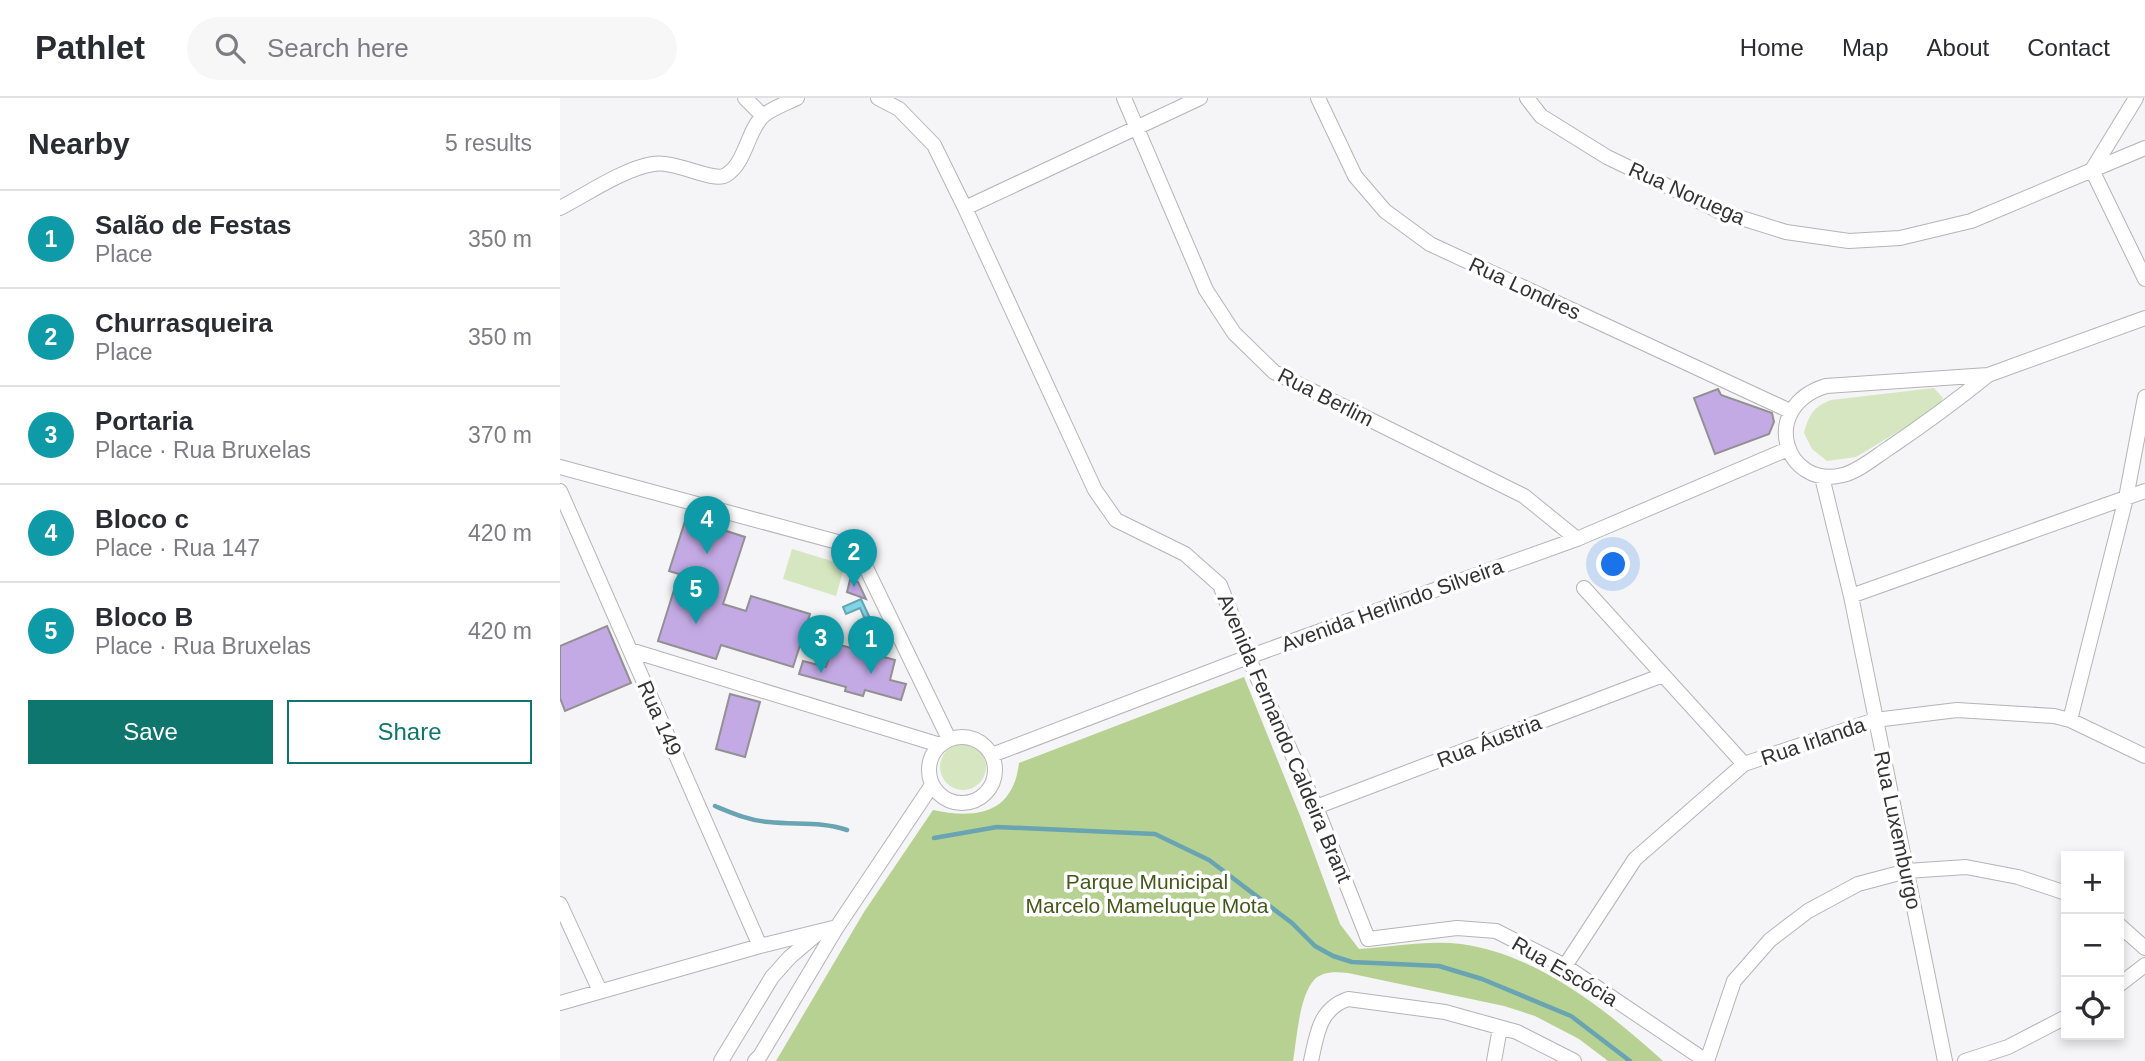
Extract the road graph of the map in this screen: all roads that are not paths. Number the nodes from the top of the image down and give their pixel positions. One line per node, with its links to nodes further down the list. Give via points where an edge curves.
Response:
1 (745, 98): 9 (street)
2 (797, 98): 9 (street)
3 (878, 98): 14 (street, Avenida Fernando Caldeira Brant, via 899,109 934,145)
4 (1124, 98): 10 (street, Rua Berlim)
5 (1200, 98): 10 (street)
6 (1318, 98): 21 (street, Rua Londres, via 1355,176 1385,211 1430,244)
7 (1527, 98): 12 (street, Rua Noruega, via 1541,116 1607,157 1719,211 1786,232 1849,241 1900,238 1971,221)
8 (2136, 98): 12 (street)
9 (763, 116): 13 (street, via 724,177 713,178 674,164 654,164)
10 (1138, 127): 14 (street); 28 (street, Rua Berlim, via 1206,290 1234,332 1274,372 1524,496)
11 (2145, 148): 12 (street, Rua Noruega)
12 (2092, 170): 15 (street)
13 (560, 208)
14 (965, 208): 32 (street, Avenida Fernando Caldeira Brant, via 1095,490 1116,520 1185,554 1220,585)
15 (2145, 279)
16 (2145, 318): 17 (street)
17 (1988, 375): 18 (street); 20 (street)
18 (1942, 379): 20 (street); 21 (street, via 1826,386 1810,391)
19 (2145, 397): 27 (street)
20 (1951, 406): 24 (street, via 1852,472)
21 (1790, 411): 22 (street, via 1785,432)
22 (1788, 449): 24 (street, via 1798,464); 28 (street, Avenida Herlindo Silveira)
23 (560, 467): 36 (street, via 856,547)
24 (1822, 477): 30 (street, Rua Luxemburgo)
25 (560, 491): 31 (street, Rua 149)
26 (2145, 491): 27 (street)
27 (2126, 498): 30 (street); 35 (street)
28 (1577, 539): 32 (street, Avenida Herlindo Silveira)
29 (1584, 588): 33 (street)
30 (1851, 596): 34 (street, Rua Luxemburgo)
31 (630, 650): 36 (street); 49 (street, Rua 149)
32 (1248, 657): 37 (street, Avenida Herlindo Silveira); 41 (street, Avenida Fernando Caldeira Brant)
33 (1663, 675): 39 (street); 41 (street, Rua Áustria)
34 (1874, 720): 35 (street, Rua Irlanda, via 1957,710); 39 (street, Rua Irlanda); 42 (street, Rua Luxemburgo)
35 (2070, 720): 38 (street, Rua Irlanda)
36 (945, 742): 37 (street, via 969,737); 40 (street, via 929,764)
37 (992, 755): 40 (street, via 992,785 977,799 957,803)
38 (2145, 756)
39 (1744, 764): 52 (street, Rua Irlanda, via 1635,859)
40 (932, 785): 45 (street)
41 (1316, 807): 48 (street, Avenida Fernando Caldeira Brant)
42 (1907, 871): 43 (street, via 1966,867); 63 (street, via 1858,884 1808,911 1770,940 1734,981); 64 (street, Rua Luxemburgo)
43 (2061, 891)
44 (560, 904): 54 (street)
45 (837, 927): 47 (street); 58 (street)
46 (2124, 929): 50 (street)
47 (821, 931): 49 (street); 59 (street, via 772,977)
48 (1368, 939): 52 (street, Rua Escócia, via 1457,928 1496,931)
49 (760, 946): 54 (street)
50 (2145, 948)
51 (2145, 965): 53 (street)
52 (1565, 966): 63 (street, Rua Escócia)
53 (2124, 981)
54 (600, 991): 55 (street)
55 (560, 1003)
56 (2061, 1020): 65 (street, via 2008,1047)
57 (1500, 1028): 60 (street, via 1445,1012 1348,999 1333,1004 1325,1015); 61 (street); 62 (street)
58 (758, 1059)
59 (721, 1061)
60 (1311, 1061)
61 (1494, 1061)
62 (1574, 1061)
63 (1707, 1061)
64 (1945, 1061)
65 (1965, 1061)

